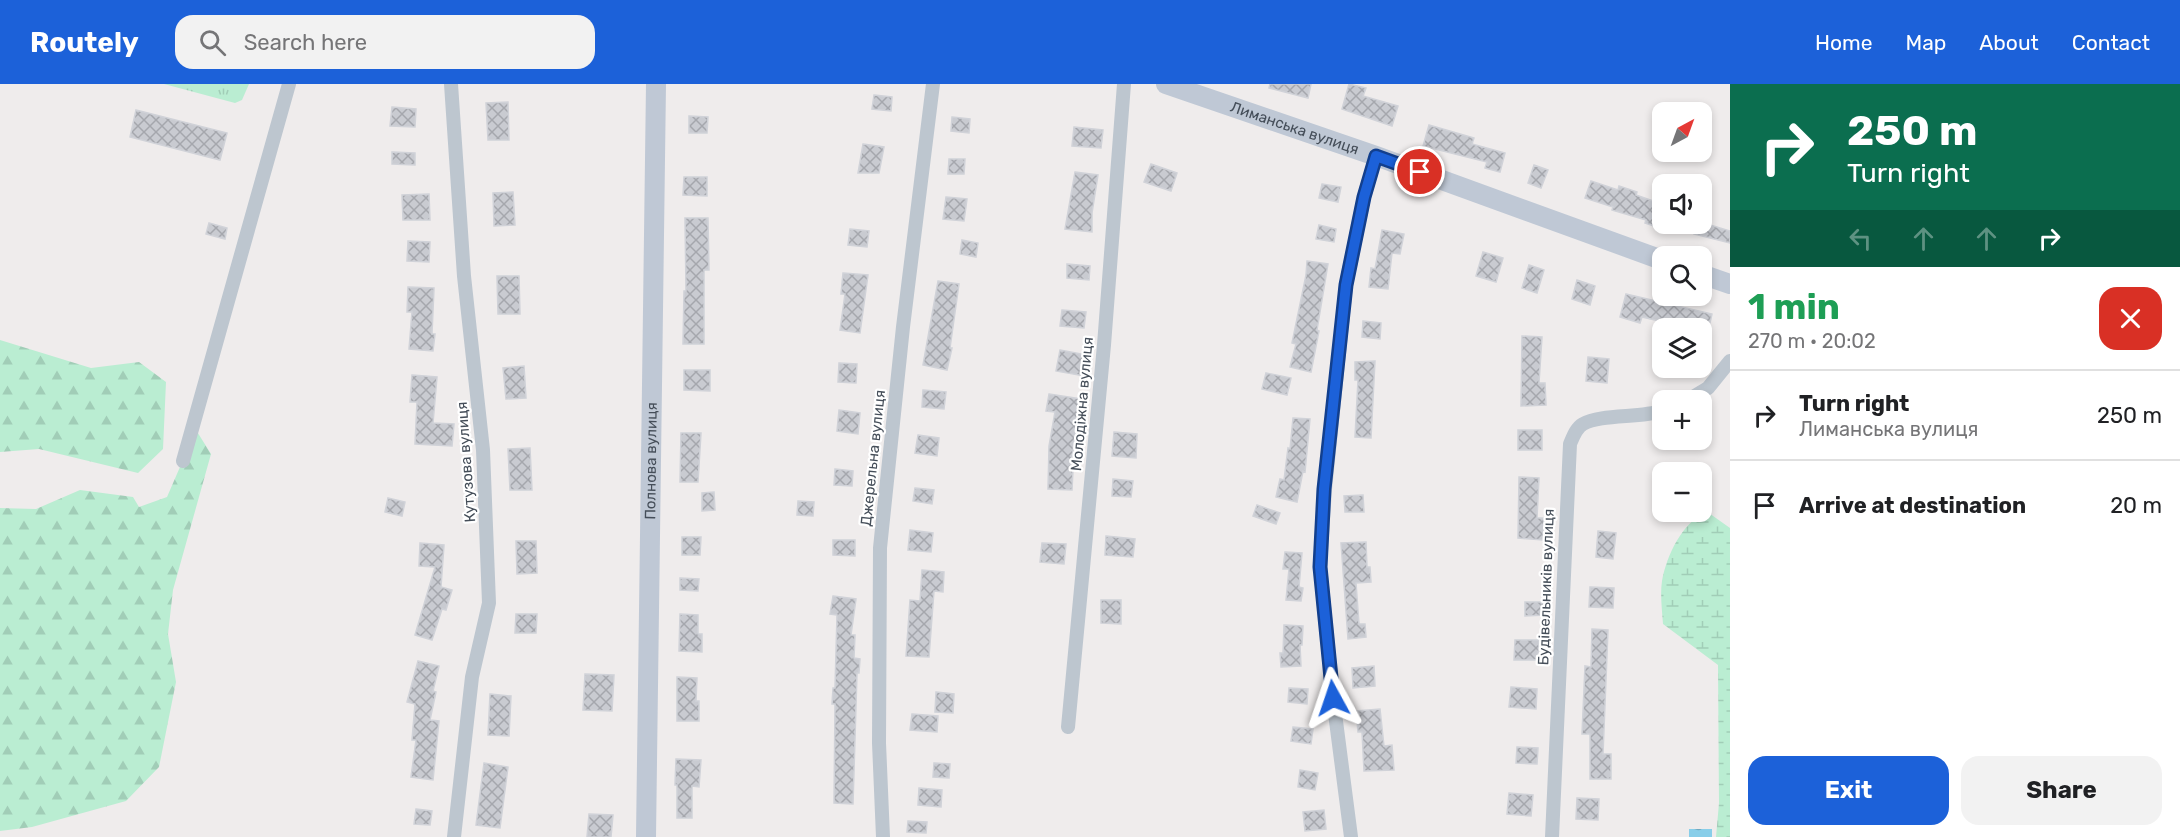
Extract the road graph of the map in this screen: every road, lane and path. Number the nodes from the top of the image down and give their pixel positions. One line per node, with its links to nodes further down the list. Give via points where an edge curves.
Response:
1 (289, 84): 14 (street)
2 (451, 84): 16 (street, Кутузова вулиця, via 464,276 482,440 489,603 472,677)
3 (656, 84): 17 (street, Полнова вулиця)
4 (933, 84): 18 (street, Джерельна вулиця, via 880,548 879,743)
5 (1125, 84): 15 (street, Молодіжна вулиця)
6 (1166, 84): 7 (street, Лиманська вулиця)
7 (1376, 156): 8 (street, Лиманська вулиця); 19 (street, via 1346,285 1324,489 1320,567)
8 (1652, 256)
9 (1712, 278): 10 (street)
10 (1730, 284)
11 (1730, 361): 12 (street)
12 (1705, 390)
13 (1652, 415): 20 (street, Будівельників вулиця, via 1581,424 1570,444)
14 (183, 460)
15 (1068, 727)
16 (454, 837)
17 (646, 837)
18 (883, 837)
19 (1351, 837)
20 (1552, 837)

